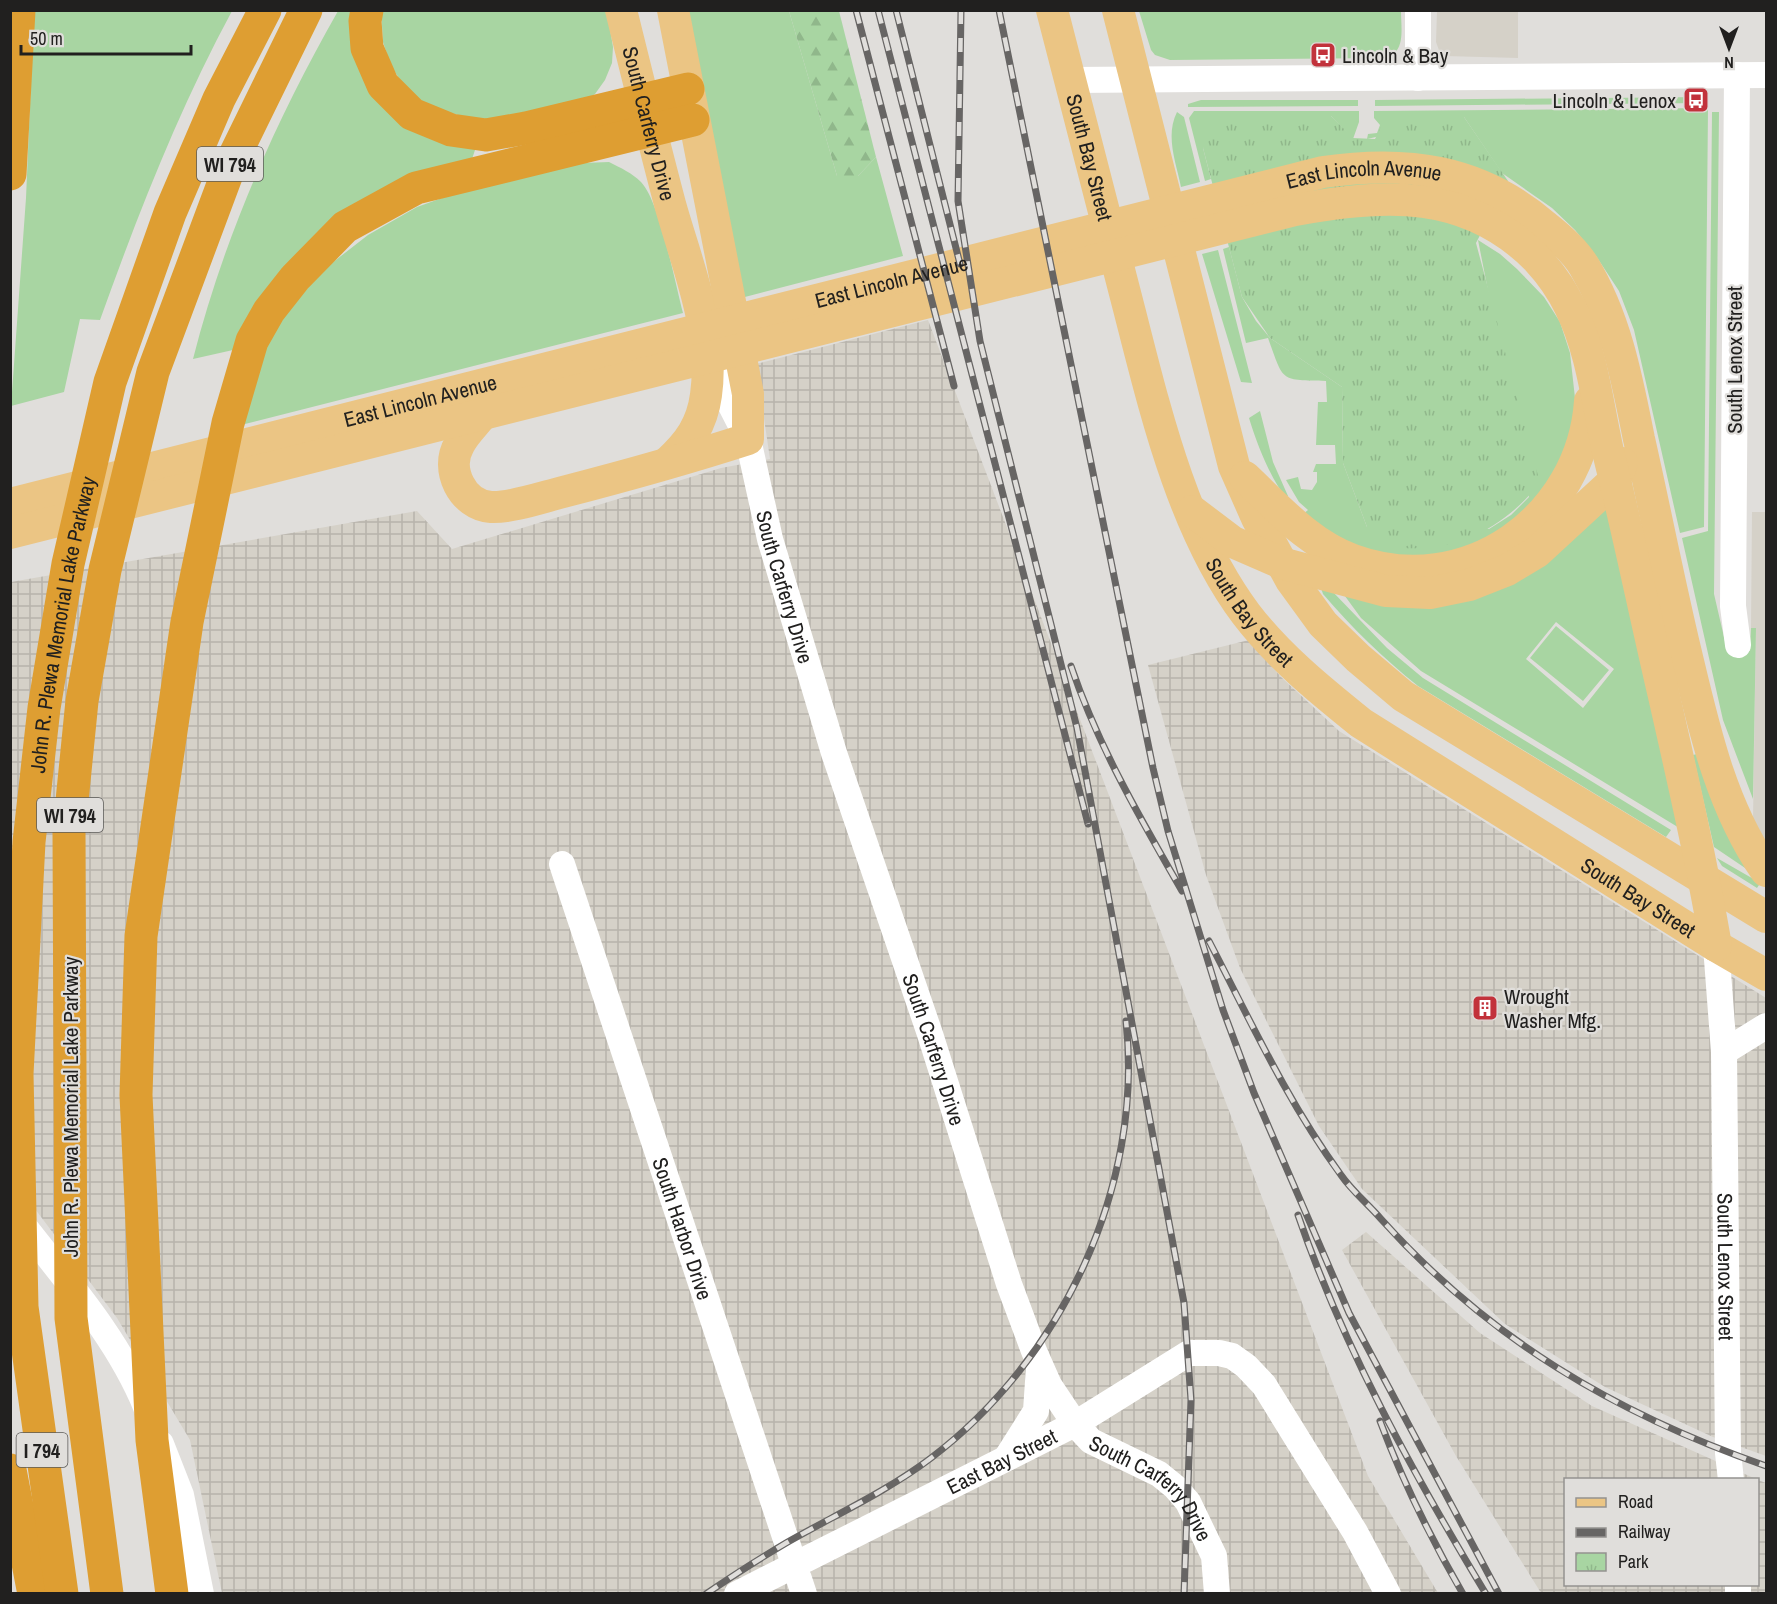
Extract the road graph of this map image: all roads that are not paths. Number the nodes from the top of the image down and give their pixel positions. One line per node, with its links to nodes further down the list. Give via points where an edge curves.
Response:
1 (19, 10): 18 (highway)
2 (265, 10): 42 (highway, John R. Plewa Memorial Lake Parkway / WI 794, via 219,99 129,322 110,382 68,564 44,708 31,831 17,1074)
3 (306, 10): 43 (highway, John R. Plewa Memorial Lake Parkway / WI 794, via 231,164 170,324 153,372 105,570 82,701 69,831)
4 (367, 10): 15 (highway, via 367,48 383,85 412,114 451,130 486,135)
5 (621, 10): 15 (main road, South Carferry Drive)
6 (673, 10): 16 (main road, South Carferry Drive)
7 (1052, 10): 13 (main road, South Bay Street)
8 (1118, 10): 14 (main road)
9 (1418, 10): 12 (street)
10 (1737, 75): 11 (street); 12 (street); 32 (street, South Lenox Street, via 1733,606)
11 (1767, 75)
12 (1418, 78): 14 (street)
13 (1070, 80): 14 (street); 29 (main road, South Bay Street, via 1158,423)
14 (1137, 80): 26 (main road)
15 (643, 99): 16 (highway); 17 (main road, South Carferry Drive)
16 (691, 105): 17 (highway); 24 (main road, South Carferry Drive, via 748,394)
17 (650, 131): 19 (main road, South Carferry Drive); 53 (highway, via 416,188 345,227 295,278 252,341 228,423 187,622 141,936 136,1095 152,1440)
18 (10, 174)
19 (707, 339): 24 (street, South Carferry Drive, via 726,396); 25 (main road, via 706,394 700,424 688,443)
20 (616, 364): 21 (main road, East Lincoln Avenue, via 1295,210 1344,201 1405,199 1454,207 1489,224 1538,260 1571,308); 22 (main road, East Lincoln Avenue); 23 (main road, East Lincoln Avenue, via 1323,172 1409,166 1456,175 1503,195 1555,234 1583,264 1609,314); 28 (main road, East Lincoln Avenue)
21 (1592, 379): 26 (main road, via 1583,445 1566,482 1549,506 1524,533 1491,554 1454,566 1387,569 1353,560 1323,546 1297,527); 27 (main road, East Lincoln Avenue)
22 (481, 416): 25 (main road, via 458,446 453,469 460,488 472,501 490,507); 30 (main road, East Lincoln Avenue)
23 (1637, 426): 27 (main road); 34 (main road, East Lincoln Avenue, via 1706,736 1725,796 1750,848)
24 (748, 439): 25 (main road); 44 (street, South Carferry Drive, via 770,539 834,753 930,1034 1009,1284)
25 (664, 466)
26 (1234, 466): 31 (main road)
27 (1615, 480): 31 (main road, via 1537,552 1507,570 1468,585 1431,593 1386,591); 35 (main road, East Lincoln Avenue)
28 (10, 504)
29 (1188, 508): 31 (main road, via 1233,542); 37 (main road, South Bay Street, via 1245,613 1311,683 1361,723)
30 (10, 533)
31 (1281, 563): 35 (main road, via 1323,624 1403,696)
32 (1738, 645)
33 (562, 864): 49 (street, South Harbor Drive)
34 (1767, 871)
35 (1705, 879): 36 (main road); 37 (main road, East Lincoln Avenue)
36 (1767, 917)
37 (1716, 946): 38 (main road, South Bay Street); 40 (street, South Lenox Street)
38 (1767, 975)
39 (1767, 1026): 40 (street)
40 (1724, 1052): 48 (street, South Lenox Street)
41 (10, 1209): 54 (street, via 133,1375 181,1495)
42 (22, 1307): 51 (highway, John R. Plewa Memorial Lake Parkway / I 794)
43 (71, 1317): 52 (highway, John R. Plewa Memorial Lake Parkway / I 794)
44 (1039, 1361): 45 (street, South Carferry Drive, via 1049,1385); 46 (street, via 1036,1411)
45 (1075, 1424): 46 (street, East Bay Street); 57 (street, South Carferry Drive, via 1091,1441 1159,1474 1175,1487 1196,1515 1214,1556); 58 (street, East Bay Street, via 1189,1353 1232,1356 1264,1385)
46 (1006, 1458): 49 (street, East Bay Street)
47 (10, 1470): 50 (highway)
48 (1731, 1478)
49 (794, 1563): 55 (street, East Bay Street); 56 (street, South Harbor Drive)
50 (34, 1593)
51 (62, 1593)
52 (107, 1593)
53 (172, 1593)
54 (201, 1593)
55 (737, 1593)
56 (804, 1593)
57 (1217, 1593)
58 (1388, 1593)

